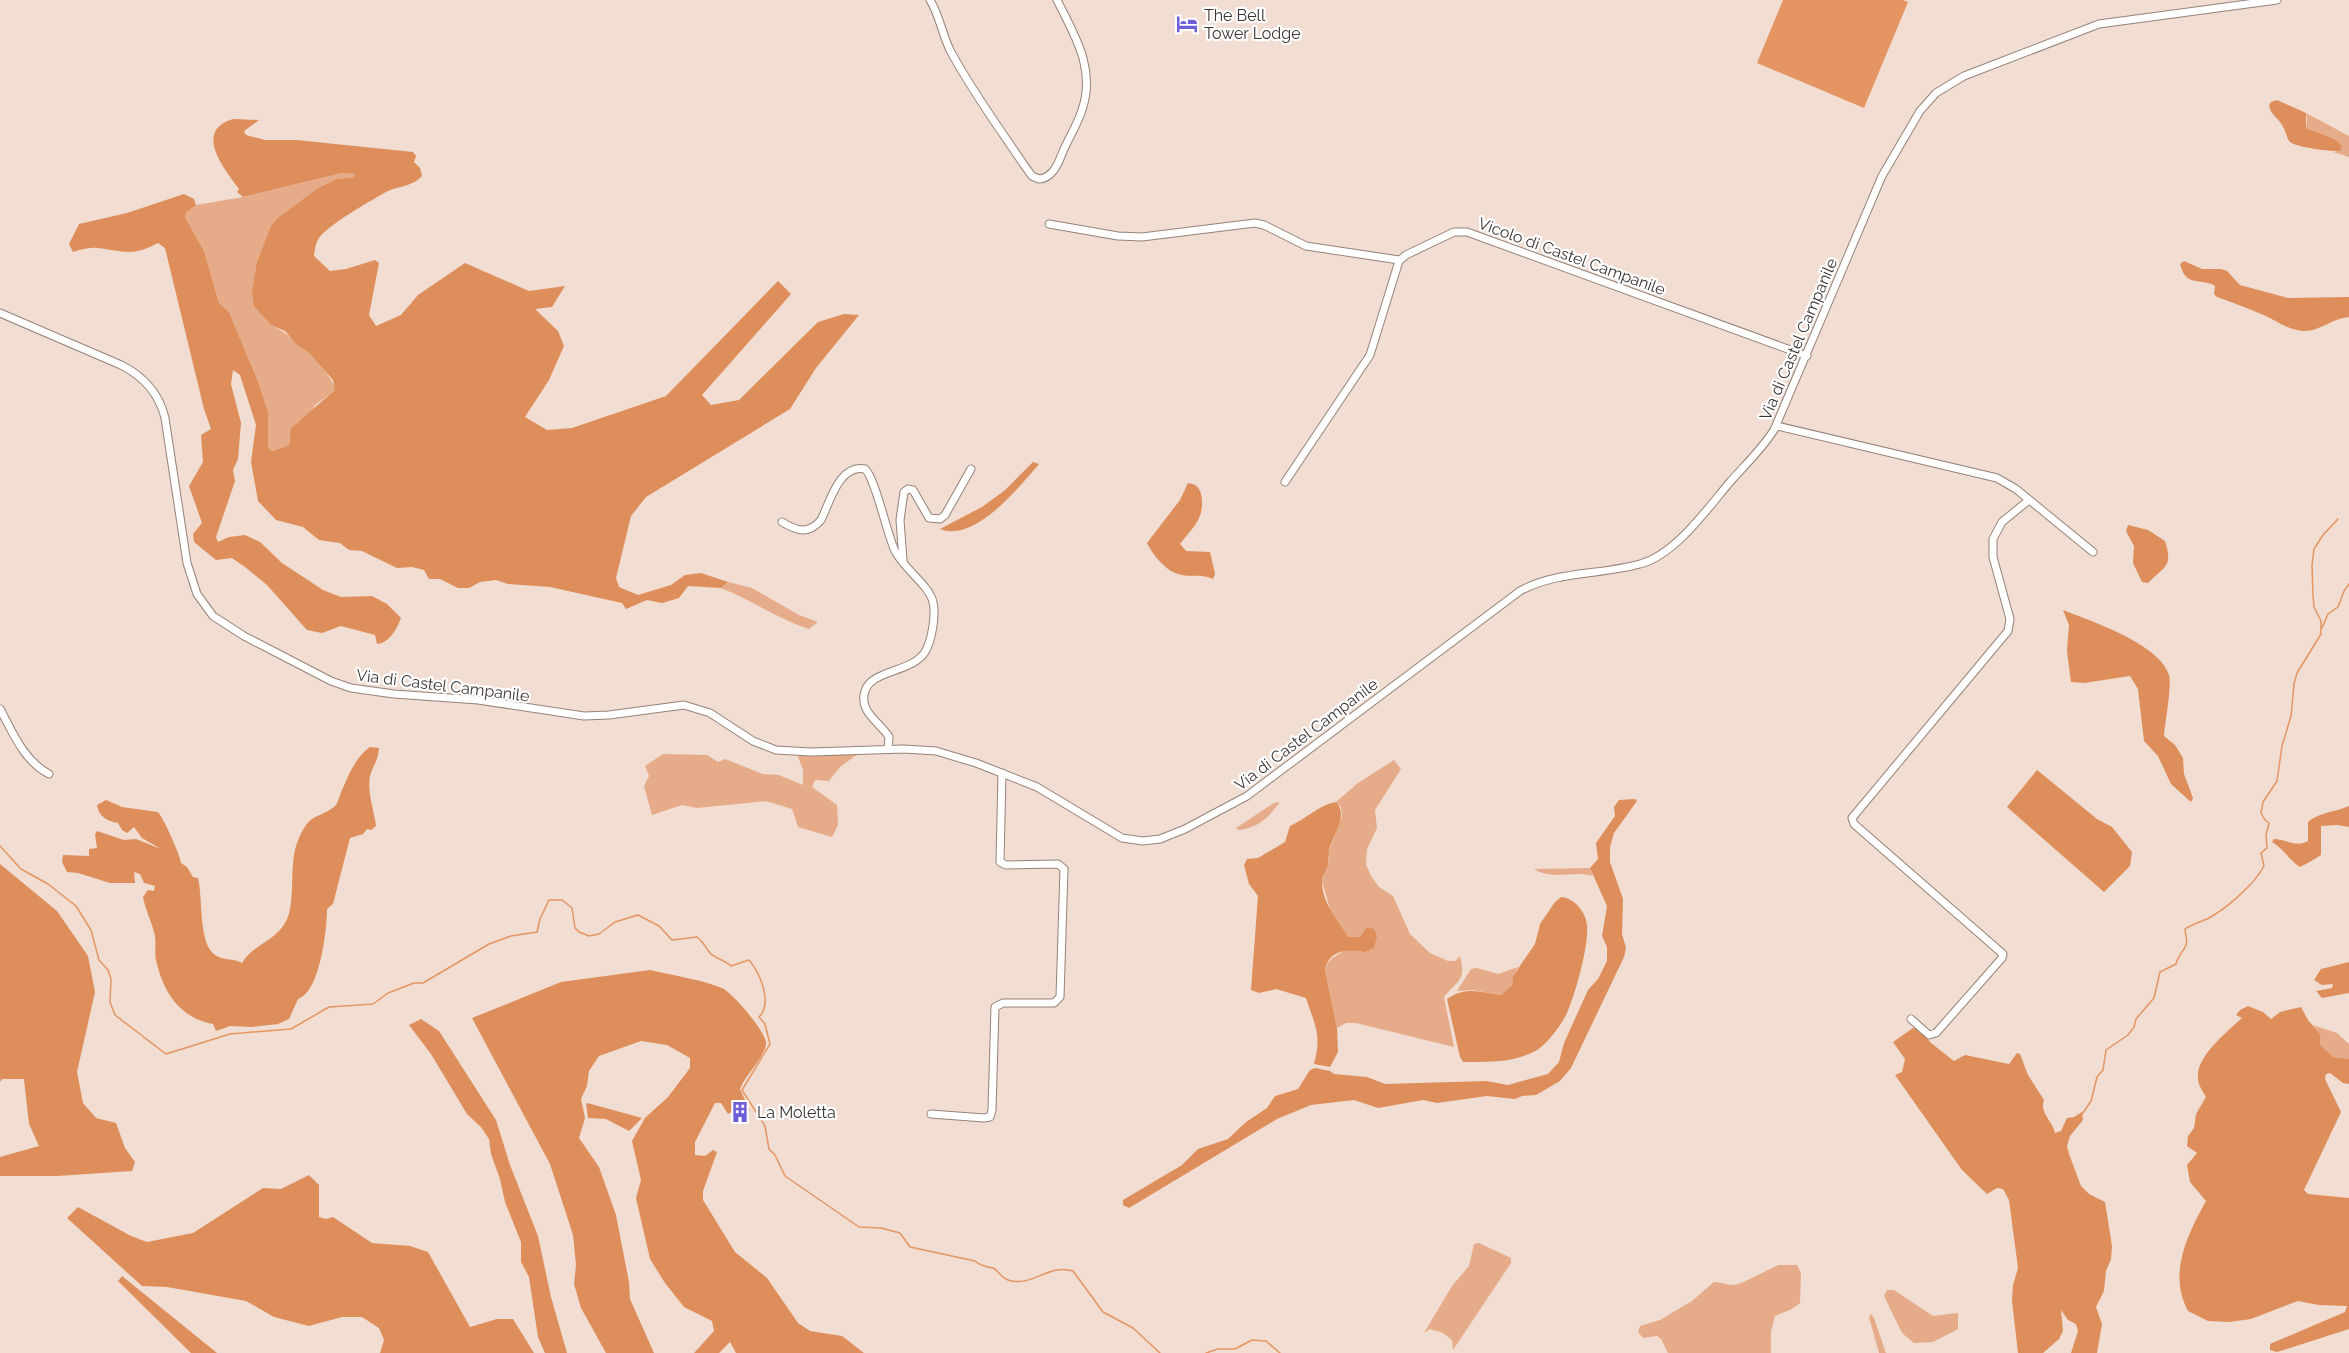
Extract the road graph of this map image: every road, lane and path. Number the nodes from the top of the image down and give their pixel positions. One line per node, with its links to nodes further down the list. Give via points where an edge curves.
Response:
1 (930, 0): 2 (street, via 950,50 986,108 1032,176 1042,179 1051,175 1082,111 1088,81 1083,52)
2 (1057, 0)
3 (2277, 0): 7 (street, Via di Castel Campanile, via 2099,24 1964,75 1936,93 1920,111 1884,172)
4 (1048, 224): 5 (street, via 1142,237 1252,223 1306,246)
5 (1399, 260): 7 (street, Vicolo di Castel Campanile, via 1454,232 1465,231); 10 (street, via 1372,352)
6 (0, 313): 16 (street, Via di Castel Campanile, via 121,364 149,386 165,418 187,563 202,603 238,633 331,681 363,691 478,700 578,716 687,705 710,713 753,741 776,750)
7 (1807, 356): 8 (street, Via di Castel Campanile)
8 (1776, 426): 11 (street, via 1986,475); 18 (street, Via di Castel Campanile, via 1708,507 1659,555 1635,566 1549,580 1520,591 1260,787 1174,834 1149,841 1124,838 1045,791)
9 (970, 469): 14 (street, via 940,519 929,518 913,490 904,492 900,534)
10 (1285, 482)
11 (2029, 500): 13 (street); 19 (street, via 2000,524 1993,539 1993,555 2010,617 2008,631 1852,818 1854,824 2003,954 1936,1033 1929,1035)
12 (782, 522): 14 (street, via 801,531 816,525 845,475 865,469 872,478 894,550)
13 (2093, 552)
14 (906, 568): 16 (street, via 929,594 933,613 923,655 873,679 865,689 867,710 889,737)
15 (0, 709): 17 (street, via 23,750)
16 (888, 749): 18 (street, Via di Castel Campanile, via 942,752)
17 (50, 774)
18 (1002, 774): 20 (street, via 1000,862 1058,864 1064,869 1060,997 1054,1004 1003,1003 995,1007 990,1117)
19 (1911, 1019)
20 (931, 1114)

